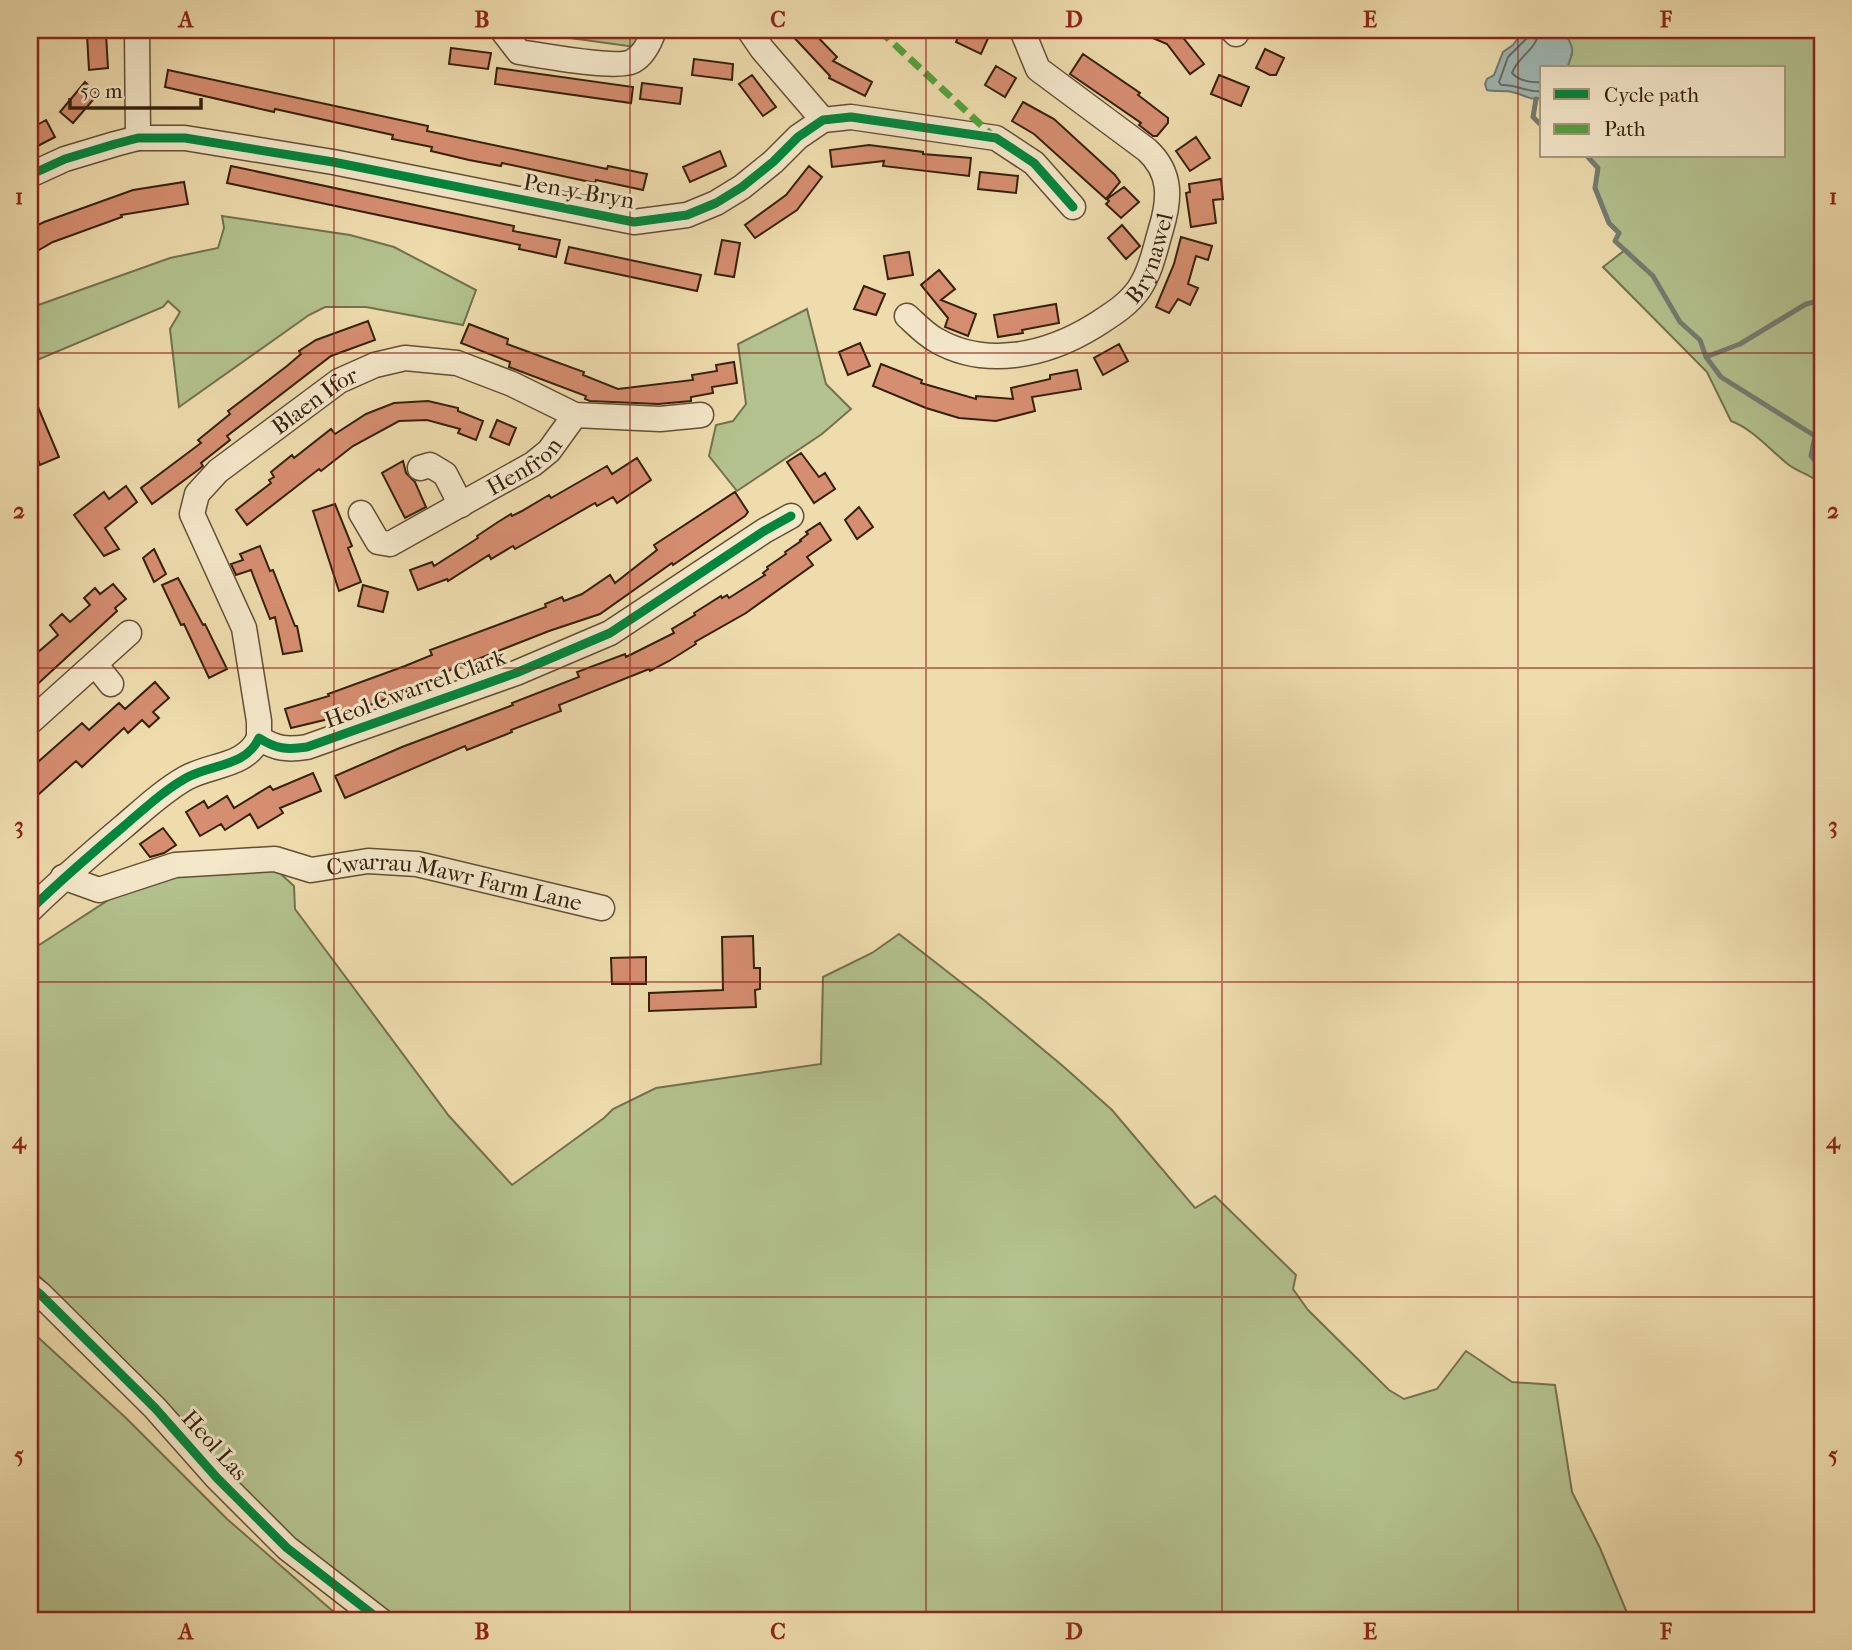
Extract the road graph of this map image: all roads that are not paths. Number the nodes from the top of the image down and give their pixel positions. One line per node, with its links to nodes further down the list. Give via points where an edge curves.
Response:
1 (137, 30): 7 (street)
2 (502, 30): 3 (street, via 519,52 614,64 632,63 644,51)
3 (653, 30)
4 (749, 30): 6 (street)
5 (1022, 30): 10 (street, Brynawel, via 1038,69 1161,165 1168,198 1148,274 1124,307 1070,340 1033,353 972,353 936,341)
6 (823, 120): 7 (street, Pen-y-Bryn, via 716,203 687,215 634,222 207,140); 9 (street, via 851,117 996,138 1034,163)
7 (138, 138): 8 (street, Pen-y-Bryn, via 89,150)
8 (30, 175)
9 (1073, 207)
10 (907, 316)
11 (575, 415): 12 (street, Blaen Ifor, via 660,419); 14 (street, Henfron, via 550,451); 21 (street, Blaen Ifor, via 457,363 405,358 339,381 218,471 197,494 192,514 244,628)
12 (701, 415)
13 (420, 468): 14 (street, Henfron, via 429,465 445,474)
14 (461, 505): 15 (street, Henfron, via 390,544 378,542)
15 (361, 513)
16 (791, 516): 21 (street, Heol Cwarrel Clark, via 610,633 516,673 307,747 280,749)
17 (129, 634): 18 (street)
18 (95, 664): 19 (street); 20 (street)
19 (111, 684)
20 (30, 722)
21 (259, 738): 22 (street, via 244,758 189,776 164,792)
22 (63, 877): 23 (street, Cwarrau Mawr Farm Lane, via 99,890 175,865 275,859 311,870 368,861 417,864); 24 (street)
23 (602, 908)
24 (30, 910)
25 (30, 1286): 26 (street, Heol Las, via 288,1548)
26 (380, 1620)

